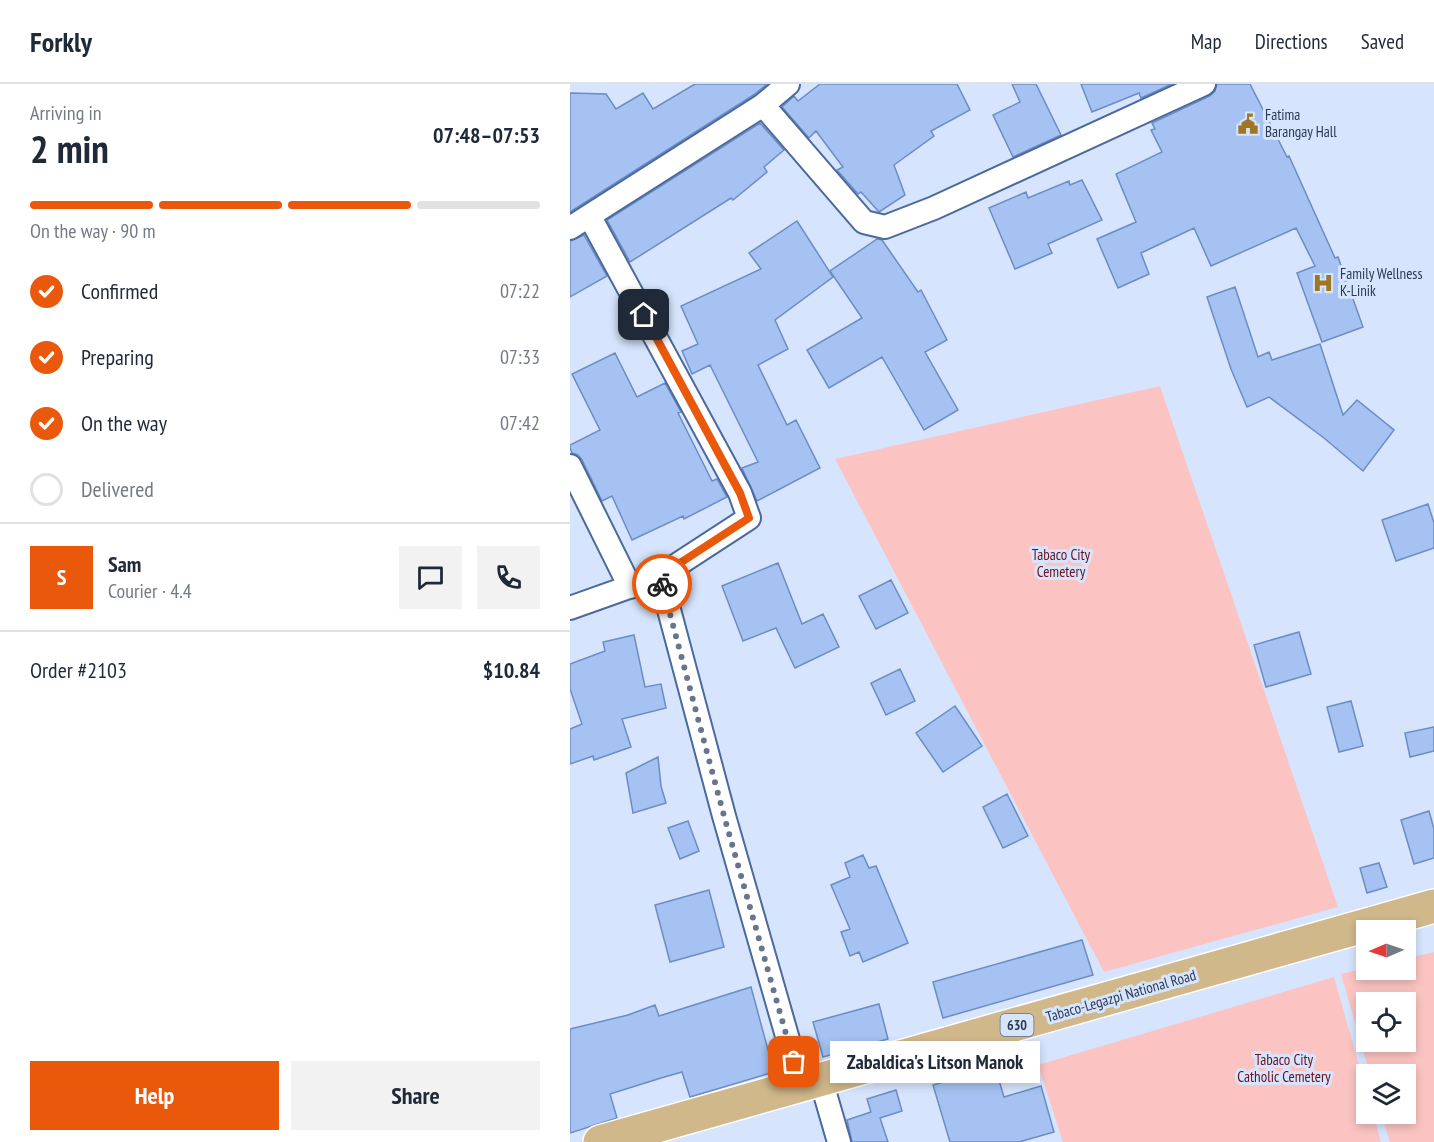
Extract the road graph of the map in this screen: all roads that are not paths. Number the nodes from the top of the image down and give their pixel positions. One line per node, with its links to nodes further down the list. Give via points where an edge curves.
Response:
1 (788, 84): 3 (street)
2 (1204, 84): 3 (street, via 885,227 864,222)
3 (763, 105): 4 (street)
4 (590, 217): 5 (street); 7 (street, via 740,493 749,518)
5 (570, 228)
6 (570, 466): 8 (street)
7 (660, 576): 8 (street); 11 (street, via 724,816)
8 (630, 587): 9 (street)
9 (570, 608)
10 (1434, 906): 11 (main road, Tabaco-Legazpi National Road / 630)
11 (811, 1082): 12 (main road, Tabaco-Legazpi National Road / 630); 13 (street)
12 (600, 1142)
13 (839, 1142)

